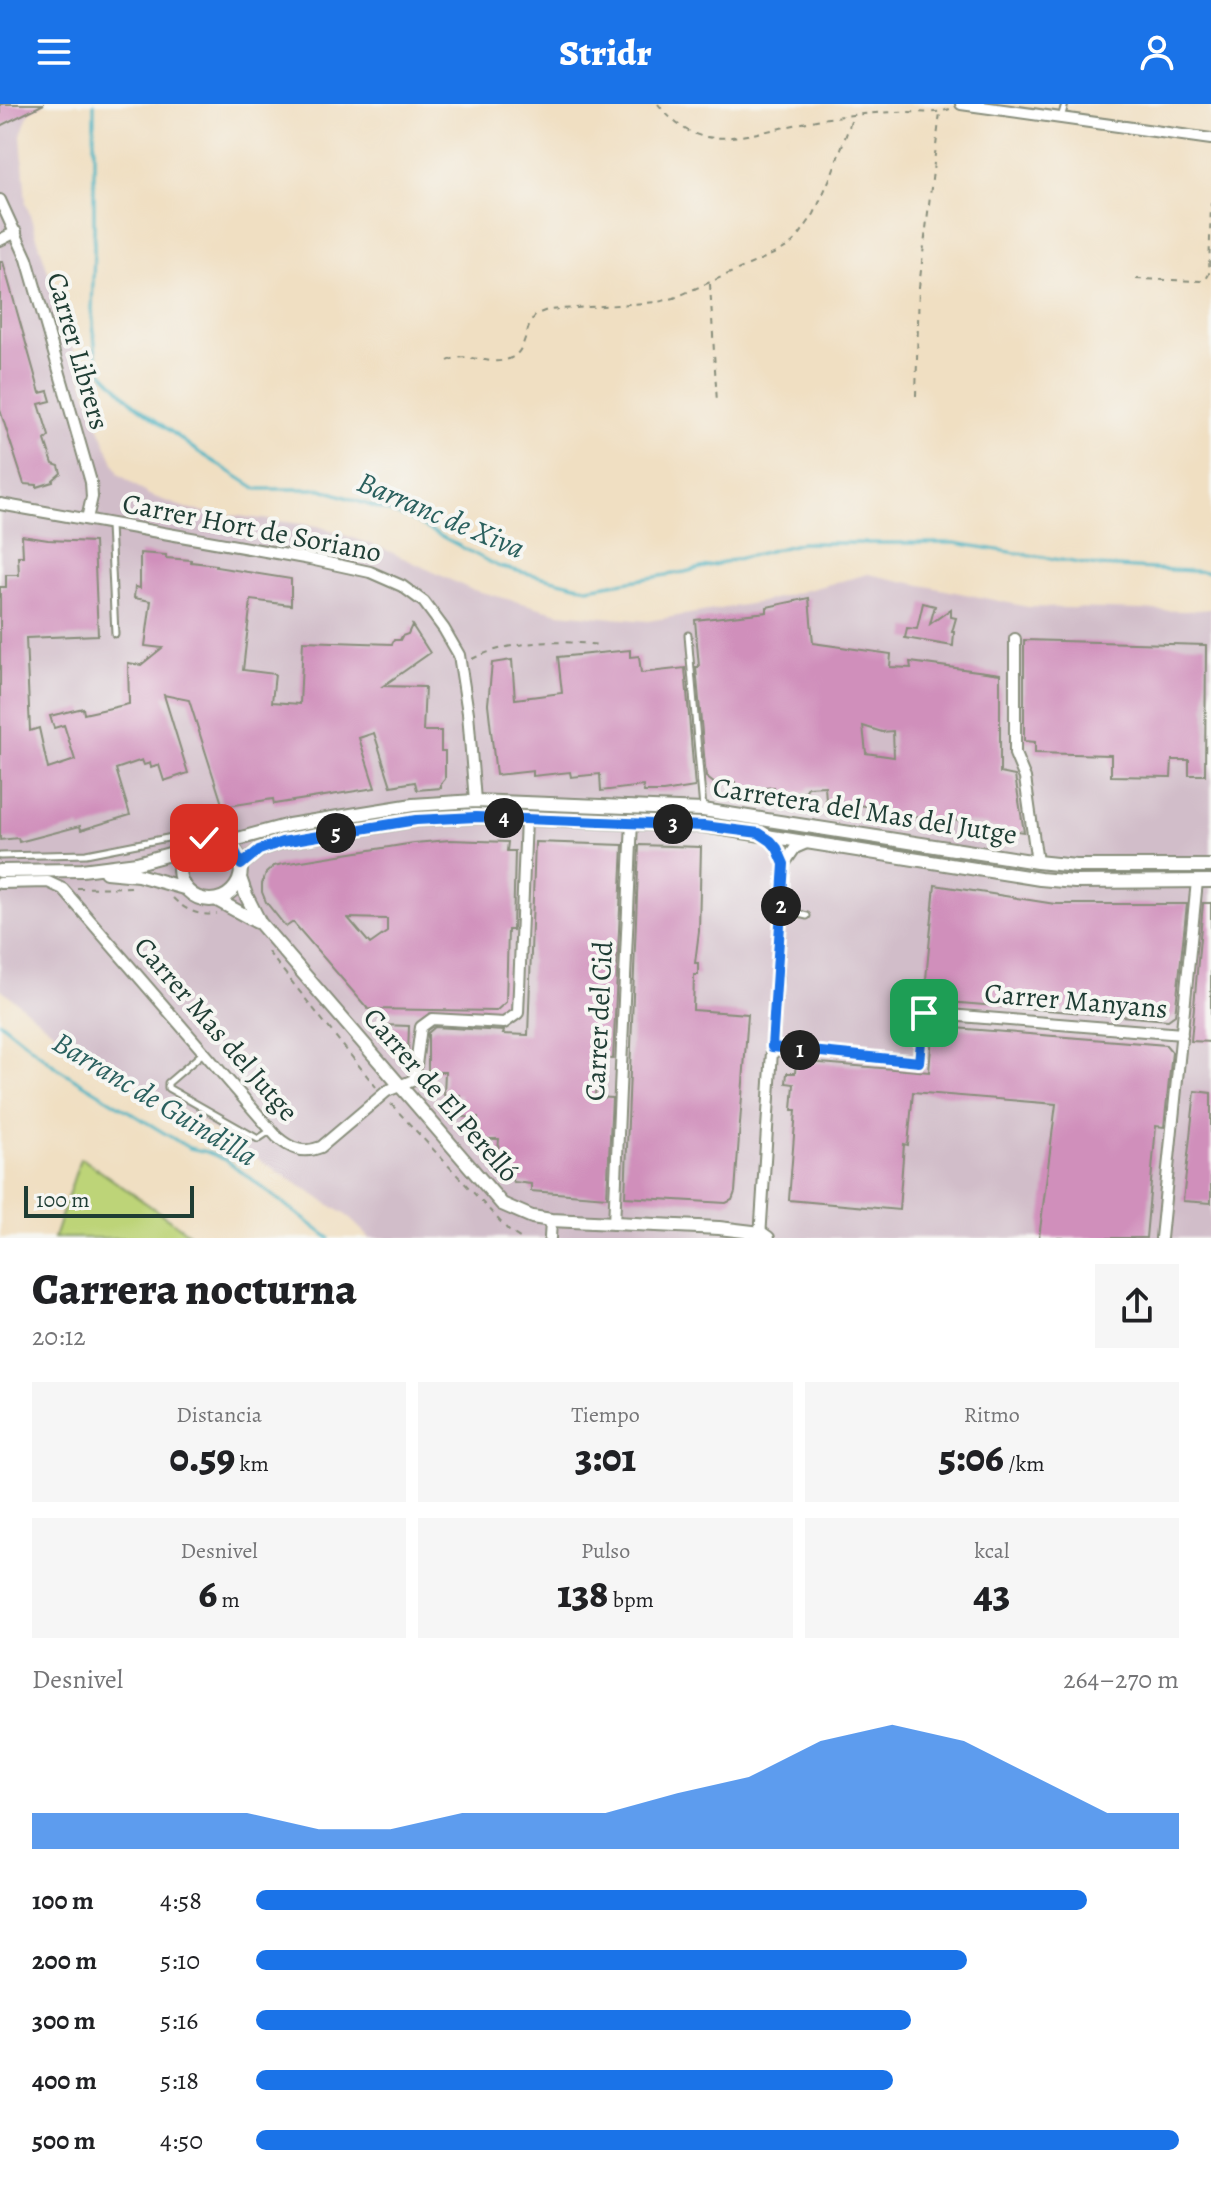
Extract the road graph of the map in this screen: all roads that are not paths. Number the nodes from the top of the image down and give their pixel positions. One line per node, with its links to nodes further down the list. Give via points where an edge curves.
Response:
1 (961, 104): 3 (street)
2 (1065, 104): 3 (lane)
3 (1061, 119): 4 (street)
4 (1211, 139)
5 (0, 200): 6 (street, Carrer Librers)
6 (16, 232): 7 (street); 9 (street, Carrer Librers, via 91,482)
7 (0, 240)
8 (0, 504): 9 (street, Carrer Hort de Soriano)
9 (87, 519): 10 (street, Carrer Hort de Soriano)
10 (110, 524): 11 (lane); 14 (street, Carrer Hort de Soriano, via 370,572 424,602 459,655)
11 (115, 634)
12 (688, 635): 15 (lane)
13 (1015, 639): 25 (street, via 1015,754 1025,778)
14 (475, 801): 15 (street, Carretera del Mas del Jutge); 20 (street, Carretera del Mas del Jutge, via 304,822)
15 (703, 810): 25 (street, Carretera del Mas del Jutge)
16 (526, 819): 17 (street, Carretera del Mas del Jutge); 30 (street, Carretera del Mas del Jutge, via 416,820 282,842 259,850); 42 (street, via 518,1013 504,1023 432,1019 421,1027 414,1080)
17 (632, 821): 18 (street, Carretera del Mas del Jutge); 45 (street, Carrer del Cid)
18 (759, 833): 21 (street, Carretera del Mas del Jutge); 26 (street, via 777,848)
19 (204, 838): 20 (street); 22 (street); 23 (lane, via 198,832)
20 (227, 842): 30 (street, via 239,856)
21 (810, 842): 26 (street, via 795,848); 31 (street, Carretera del Mas del Jutge, via 1040,879)
22 (184, 850): 28 (street); 34 (street, via 178,869)
23 (86, 854): 24 (lane); 28 (lane)
24 (0, 856)
25 (1037, 862): 27 (street, Carretera del Mas del Jutge)
26 (784, 864): 36 (street)
27 (1211, 866)
28 (82, 870): 29 (street); 34 (street, via 138,875)
29 (0, 871)
30 (241, 872): 35 (street, via 235,888); 38 (street)
31 (1197, 881): 32 (street, Carretera del Mas del Jutge); 39 (street)
32 (1211, 881)
33 (0, 883): 41 (street, Carrer Mas del Jutge, via 48,882 63,889)
34 (184, 888): 35 (street, via 193,896)
35 (217, 900): 38 (street)
36 (781, 910): 37 (lane); 40 (street)
37 (807, 916)
38 (260, 923): 42 (street, Carrer de El Perelló)
39 (1182, 1034): 40 (street, Carrer Manyans, via 924,1013 919,1062); 48 (street)
40 (772, 1047): 46 (street)
41 (204, 1053): 43 (street, Carrer Mas del Jutge); 43 (lane, via 168,1088 258,1139)
42 (401, 1086): 43 (street, Carrer Mas del Jutge, via 387,1091 311,1151 290,1148); 44 (street, Carrer de El Perelló, via 502,1204)
43 (271, 1131)
44 (551, 1220): 45 (street, Carrer de El Perelló); 47 (street)
45 (614, 1224): 46 (street, Carrer de El Perelló, via 719,1228)
46 (763, 1236)
47 (550, 1238)
48 (1161, 1238)

